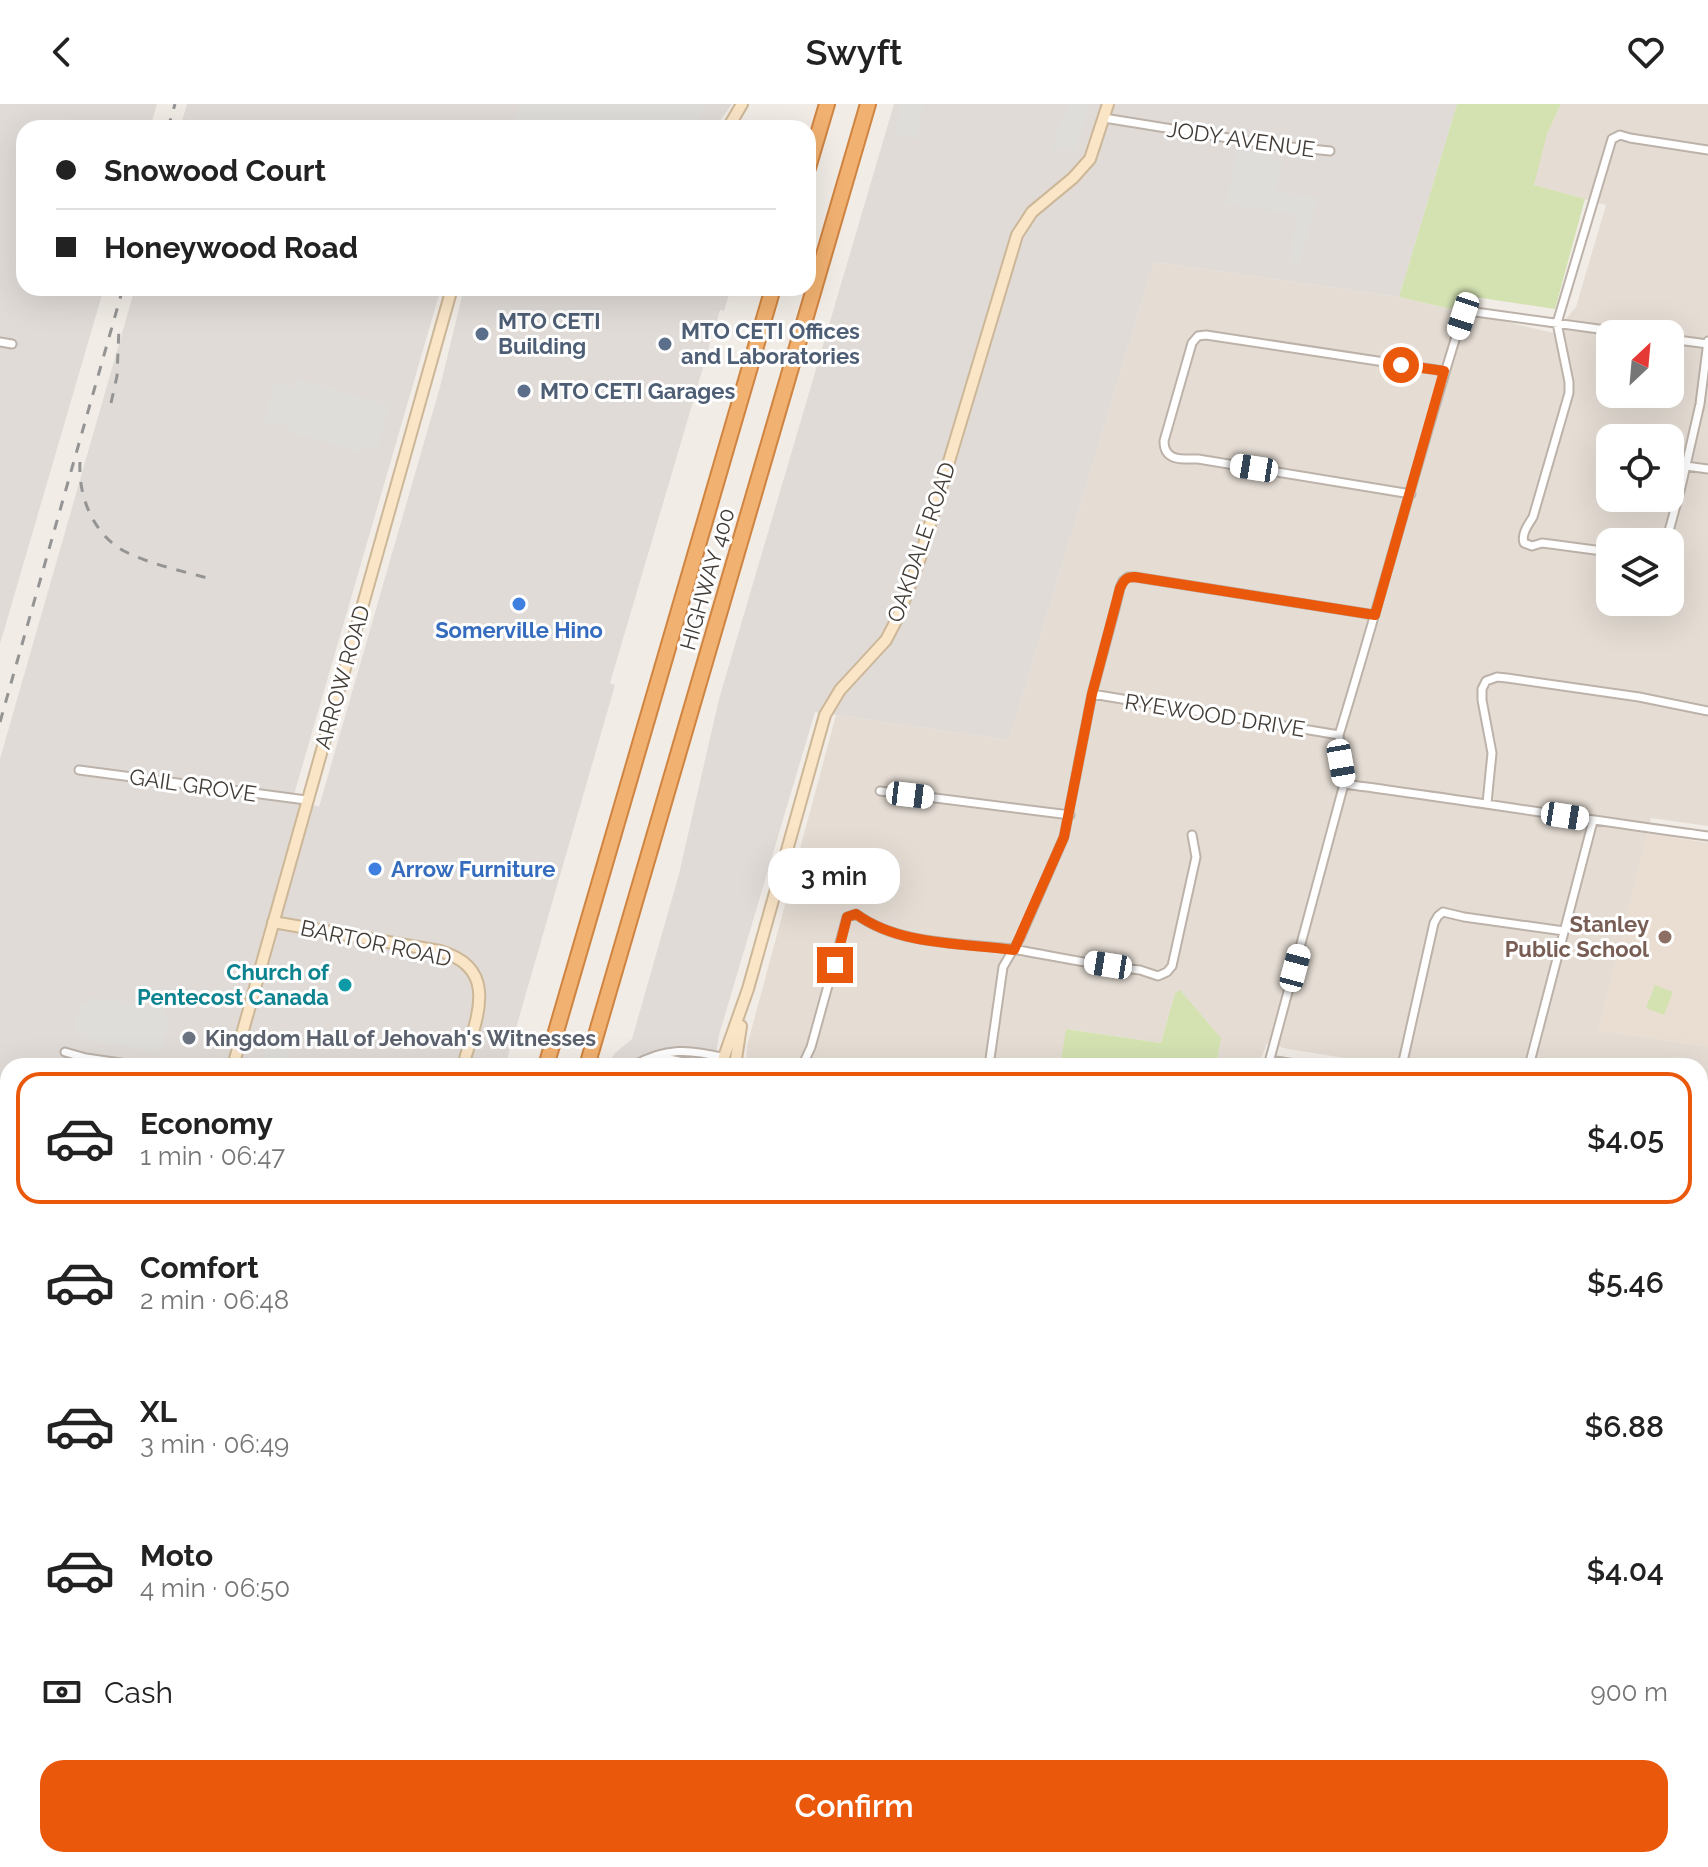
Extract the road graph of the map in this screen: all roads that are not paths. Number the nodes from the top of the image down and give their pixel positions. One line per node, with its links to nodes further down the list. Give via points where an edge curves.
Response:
1 (827, 104): 5 (highway)
2 (868, 104): 8 (highway, HIGHWAY 400)
3 (1108, 104): 4 (street, OAKDALE ROAD)
4 (1104, 118): 7 (street, JODY AVENUE); 50 (street, OAKDALE ROAD, via 1090,159 1032,212 1017,235 898,617 886,640 840,690 825,715)
5 (816, 141)
6 (1708, 150): 12 (street, via 1620,135 1612,139)
7 (1330, 151)
8 (816, 282)
9 (450, 296): 31 (street, ARROW ROAD)
10 (771, 296): 45 (highway, HIGHWAY 400)
11 (812, 296): 46 (highway, HIGHWAY 400)
12 (1557, 323): 13 (street); 18 (street, via 1468,311); 23 (street, via 1569,393 1523,539 1532,546)
13 (1596, 328)
14 (1684, 340): 16 (street)
15 (0, 342): 17 (street)
16 (1708, 343): 19 (street)
17 (12, 344)
18 (1444, 371): 21 (street); 21 (street, via 1198,336 1164,441 1167,455 1175,457)
19 (1686, 466): 20 (street); 22 (street)
20 (1708, 469)
21 (1411, 494): 24 (street)
22 (1670, 528)
23 (1596, 550)
24 (1375, 615): 25 (street, via 1128,577 1120,588); 27 (street)
25 (1092, 694): 27 (street, RYEWOOD DRIVE); 33 (street)
26 (1708, 711): 32 (street, via 1507,678 1486,681 1482,700 1492,763)
27 (1339, 735): 29 (street)
28 (79, 770): 31 (street, GAIL GROVE)
29 (1344, 784): 32 (street); 53 (street)
30 (880, 791): 33 (street)
31 (306, 800): 37 (street, ARROW ROAD)
32 (1487, 803): 34 (street)
33 (1070, 815): 39 (street)
34 (1593, 821): 36 (street); 38 (street)
35 (1192, 835): 39 (street, via 1196,857 1167,972 1158,976)
36 (1708, 836)
37 (273, 922): 43 (street, ARROW ROAD); 44 (street, BARTOR ROAD, via 440,951 467,964 476,976 480,1002)
38 (1564, 931): 54 (street, via 1443,912 1434,923); 55 (street)
39 (1014, 950): 51 (street, via 918,939 872,925 856,914 847,917); 52 (street, via 1003,967)
40 (65, 1052): 42 (street)
41 (653, 1056): 47 (street); 48 (street); 49 (street, via 677,1050)
42 (86, 1058)
43 (235, 1058)
44 (465, 1058)
45 (548, 1058)
46 (589, 1058)
47 (649, 1058)
48 (664, 1058)
49 (718, 1058)
50 (730, 1058)
51 (806, 1058)
52 (990, 1058)
53 (1270, 1058)
54 (1404, 1058)
55 (1531, 1058)

